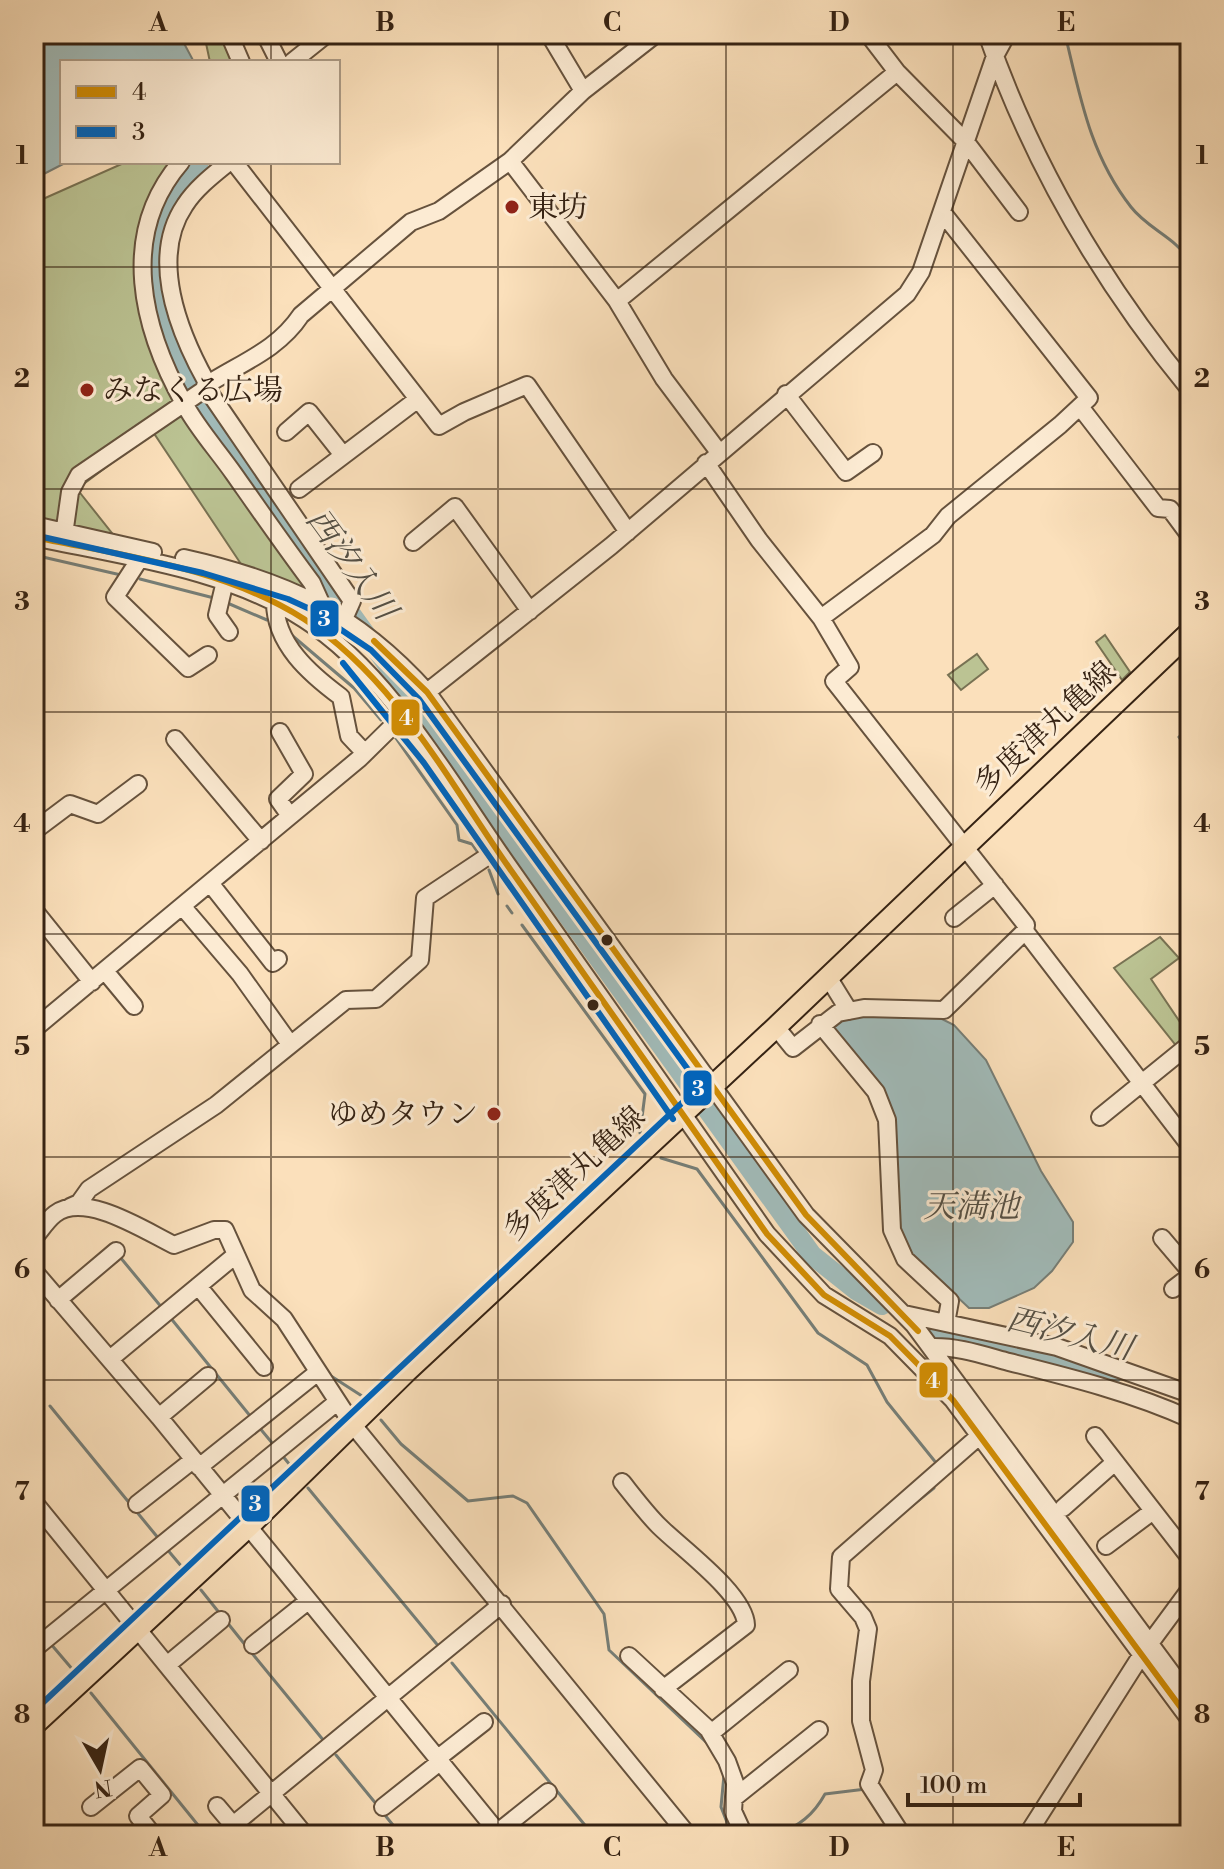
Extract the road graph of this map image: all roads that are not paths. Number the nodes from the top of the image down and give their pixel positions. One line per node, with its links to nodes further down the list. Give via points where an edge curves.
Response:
1 (229, 34): 10 (street)
2 (265, 34): 11 (street)
3 (327, 34): 12 (street)
4 (549, 34): 14 (street)
5 (656, 34): 14 (street)
6 (868, 34): 13 (street)
7 (987, 34): 9 (street)
8 (1007, 34): 9 (street)
9 (995, 56): 15 (street); 25 (street, via 1048,175 1097,262)
10 (240, 60)
11 (278, 60)
12 (294, 60)
13 (897, 72): 15 (street); 23 (street)
14 (583, 91): 16 (street)
15 (966, 142): 20 (street); 21 (street)
16 (510, 161): 22 (street, via 439,211 411,222); 23 (street)
17 (180, 164): 28 (street, via 151,217 140,269 143,304 157,347)
18 (230, 164): 24 (street, via 184,206 170,253 173,300)
19 (234, 164): 22 (street)
20 (942, 212): 26 (street, via 921,272 907,294); 29 (street, via 1087,392)
21 (1019, 212)
22 (333, 289): 24 (street, via 301,315 288,335); 27 (street)
23 (617, 301): 31 (street, via 664,379)
24 (204, 388): 28 (street); 48 (street, via 352,601)
25 (1190, 390)
26 (786, 394): 31 (street); 32 (street, via 846,472)
27 (418, 399): 33 (street); 37 (street, via 439,426 527,385)
28 (184, 404): 40 (street, via 79,475 70,492); 45 (street)
29 (1081, 408): 38 (street, via 1158,508 1170,509); 47 (street, via 948,516 933,535)
30 (286, 432): 33 (street, via 309,412)
31 (718, 451): 34 (street)
32 (873, 453)
33 (343, 455): 35 (street)
34 (706, 463): 37 (street); 47 (street)
35 (299, 489)
36 (34, 525): 40 (street)
37 (628, 532): 46 (street)
38 (1190, 536)
39 (34, 537): 40 (street)
40 (63, 537): 42 (street)
41 (413, 542): 46 (street, via 455,507)
42 (140, 554): 43 (street); 45 (street, via 242,573); 51 (street, via 115,597 188,668)
43 (225, 581): 44 (street); 49 (street, via 217,615)
44 (275, 602): 52 (street, via 338,645 378,686); 55 (street, via 275,619 289,647 314,677 341,697 349,736)
45 (323, 605): 48 (street)
46 (530, 611): 52 (street)
47 (821, 618): 60 (street, via 850,667 834,681)
48 (344, 619): 52 (street, via 377,642)
49 (229, 632)
50 (1190, 632): 60 (main road, 多度津丸亀線)
51 (208, 655)
52 (414, 705): 55 (street); 61 (street); 79 (street)
53 (280, 732): 57 (street, via 304,774 278,799)
54 (175, 739): 59 (street)
55 (365, 753): 57 (street)
56 (138, 784): 58 (street, via 98,814 70,804)
57 (290, 816): 59 (street)
58 (34, 831)
59 (261, 841): 62 (street)
60 (963, 846): 63 (street); 70 (main road, 多度津丸亀線)
61 (497, 850): 76 (street, via 425,898 420,960 376,999 346,1000); 79 (street)
62 (210, 883): 64 (street); 68 (street, via 273,963)
63 (995, 885): 66 (street); 67 (street, via 1026,925)
64 (182, 906): 69 (street); 76 (street)
65 (34, 910): 69 (street)
66 (954, 918)
67 (1025, 931): 72 (street, via 944,1010); 78 (street)
68 (278, 959)
69 (99, 976): 71 (street); 75 (street)
70 (828, 977): 72 (street); 74 (main road, 多度津丸亀線)
71 (134, 1006)
72 (849, 1011): 73 (street)
73 (820, 1024): 74 (street, via 793,1048); 93 (street, via 876,1092 887,1120 892,1230 905,1259 950,1301)
74 (776, 1027): 79 (main road, 多度津丸亀線)
75 (34, 1029)
76 (290, 1044): 82 (street, via 216,1105 89,1189)
77 (1190, 1044): 78 (street)
78 (1142, 1083): 80 (street); 81 (street)
79 (697, 1100): 92 (street); 103 (main road, 多度津丸亀線); 104 (street, via 788,1259 824,1295 890,1336)
80 (1100, 1117)
81 (1190, 1146)
82 (74, 1205): 83 (street, via 56,1214); 97 (street, via 96,1207 174,1245 225,1230 252,1290 284,1319)
83 (34, 1238)
84 (1162, 1238): 88 (street)
85 (116, 1251): 91 (street)
86 (232, 1258): 89 (street)
87 (34, 1271): 91 (street)
88 (1190, 1273): 90 (street)
89 (198, 1286): 95 (street); 96 (street)
90 (1173, 1289)
91 (58, 1300): 95 (street)
92 (902, 1314): 93 (street); 94 (street)
93 (946, 1323): 99 (street, via 1057,1347)
94 (931, 1347): 102 (street, via 948,1346 1023,1366); 104 (street)
95 (110, 1359): 101 (street)
96 (265, 1366)
97 (318, 1372): 100 (street); 107 (street)
98 (208, 1376): 101 (street)
99 (1190, 1394)
100 (337, 1402): 103 (street); 109 (street)
101 (159, 1417): 107 (street)
102 (1190, 1419)
103 (353, 1425): 114 (main road, 多度津丸亀線); 120 (street)
104 (985, 1431): 125 (street); 150 (street, via 841,1557 839,1589 868,1629 861,1721 874,1770 869,1784)
105 (1095, 1436): 106 (street)
106 (1115, 1462): 112 (street); 113 (street)
107 (196, 1464): 109 (street); 111 (street)
108 (622, 1482): 129 (street, via 746,1614 746,1625)
109 (222, 1496): 114 (street); 117 (street)
110 (34, 1502): 117 (street)
111 (137, 1504)
112 (1063, 1508)
113 (1153, 1511): 115 (street); 116 (street)
114 (247, 1528): 119 (street); 122 (main road, 多度津丸亀線)
115 (1106, 1546)
116 (1190, 1558)
117 (107, 1589): 122 (street); 124 (street)
118 (1190, 1589): 125 (street)
119 (308, 1601): 123 (street); 131 (street)
120 (502, 1604): 131 (street); 148 (street)
121 (221, 1620): 127 (street)
122 (138, 1626): 127 (street); 134 (main road, 多度津丸亀線)
123 (253, 1645)
124 (34, 1649)
125 (1141, 1655): 130 (street); 132 (street); 151 (street)
126 (629, 1656): 129 (street)
127 (167, 1665): 139 (street)
128 (789, 1670): 136 (street)
129 (663, 1689): 136 (street)
130 (1190, 1698)
131 (388, 1701): 137 (street); 139 (street)
132 (1189, 1717)
133 (484, 1722): 137 (street, via 465,1730)
134 (34, 1725)
135 (819, 1730): 140 (street)
136 (711, 1733): 140 (street, via 735,1783)
137 (439, 1760): 143 (street); 145 (street)
138 (548, 1792): 145 (street)
139 (270, 1793): 144 (street); 147 (street)
140 (734, 1798): 149 (street, via 733,1811)
141 (217, 1806): 144 (street)
142 (91, 1807): 146 (street, via 140,1768 162,1795 138,1816)
143 (383, 1807)
144 (227, 1830)
145 (499, 1834)
146 (153, 1835)
147 (305, 1835)
148 (688, 1835)
149 (744, 1835)
150 (902, 1835)
151 (1027, 1835)

